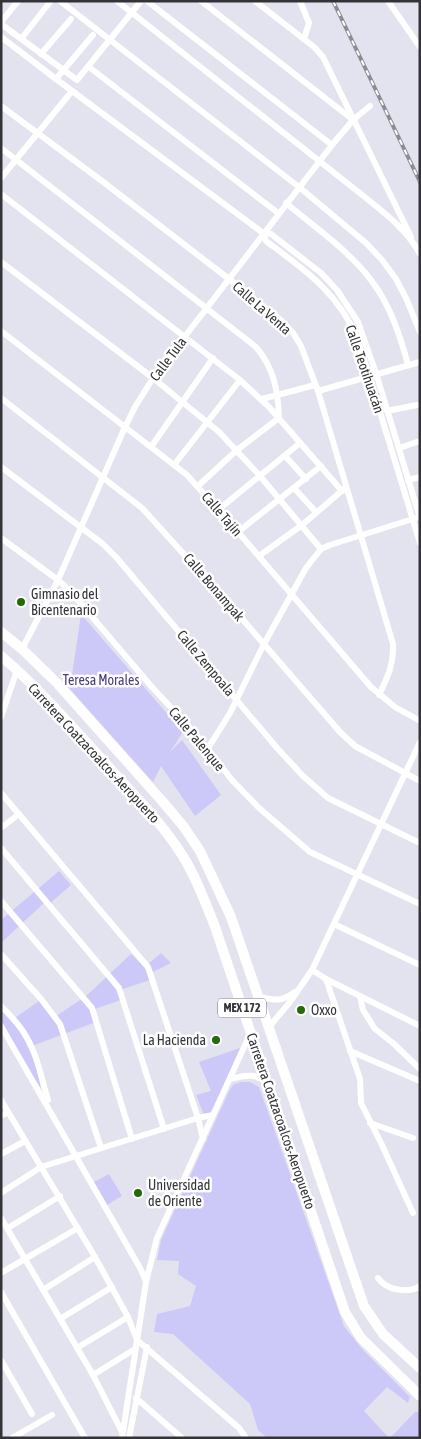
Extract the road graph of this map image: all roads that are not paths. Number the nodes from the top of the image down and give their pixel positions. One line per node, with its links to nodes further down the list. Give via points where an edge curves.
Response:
1 (18, 1): 13 (street)
2 (60, 1): 18 (street)
3 (117, 1): 11 (street)
4 (141, 1): 11 (street)
5 (147, 1): 29 (street)
6 (201, 1): 27 (street)
7 (255, 1): 17 (street)
8 (300, 1): 17 (street, via 309,23)
9 (388, 1): 19 (street)
10 (50, 2): 16 (street)
11 (131, 13): 18 (street); 32 (street)
12 (71, 19): 20 (street)
13 (1, 23): 16 (street)
14 (92, 35): 22 (street)
15 (1, 37): 23 (street)
16 (21, 39): 20 (street)
17 (304, 39): 27 (street, via 327,64)
18 (110, 41): 21 (street); 34 (street)
19 (420, 47)
20 (41, 54): 22 (street)
21 (89, 67): 22 (street, via 77,80); 37 (street)
22 (63, 71): 23 (street)
23 (56, 79): 24 (street)
24 (72, 91): 28 (street); 38 (street)
25 (1, 106): 28 (street, Calle La Venta)
26 (370, 106): 27 (street, Calle Tula)
27 (353, 120): 29 (street, Calle Tula); 39 (street)
28 (36, 134): 31 (street); 42 (street, Calle La Venta)
29 (332, 145): 32 (street, Calle Tula)
30 (1, 148): 31 (street)
31 (15, 159): 33 (street); 45 (street)
32 (319, 161): 34 (street, Calle Tula); 39 (street, via 387,215)
33 (1, 178)
34 (299, 187): 36 (street, Calle Tula); 47 (street, via 382,260 406,298)
35 (1, 194): 48 (street)
36 (286, 203): 37 (street, Calle Tula); 51 (street, via 340,247 376,286 386,302)
37 (278, 213): 38 (street, Calle Tula)
38 (263, 233): 42 (street, Calle Tula); 43 (street, Calle Teotihuacán, via 271,234 300,255); 44 (street, Calle Teotihuacán, via 266,241 316,279)
39 (415, 245): 40 (street)
40 (420, 254)
41 (1, 262): 54 (street)
42 (229, 279): 45 (street, Calle Tula); 56 (street, Calle La Venta, via 293,333)
43 (337, 290): 44 (street); 52 (street, Calle Teotihuacán, via 358,322)
44 (331, 295): 53 (street, Calle Teotihuacán, via 352,326)
45 (206, 308): 48 (street, Calle Tula); 57 (street, via 261,353)
46 (1, 331): 65 (street, Calle Tajín)
47 (420, 332)
48 (185, 336): 49 (street); 54 (street, Calle Tula)
49 (213, 358): 55 (street); 60 (street)
50 (420, 362): 51 (street)
51 (408, 365): 52 (street)
52 (376, 373): 53 (street); 62 (street, Calle Teotihuacán)
53 (368, 375): 56 (street); 86 (street, Calle Teotihuacán)
54 (153, 378): 60 (street); 65 (street, Calle Tula)
55 (240, 380): 59 (street); 64 (street)
56 (316, 388): 57 (street); 82 (street, Calle La Venta)
57 (278, 395): 59 (street); 63 (street)
58 (1, 398): 76 (street, Calle Bonampak)
59 (262, 400): 63 (street)
60 (183, 403): 64 (street); 68 (street)
61 (417, 405): 62 (street)
62 (387, 411): 69 (street, Calle Teotihuacán)
63 (279, 418): 67 (street); 70 (street)
64 (207, 422): 70 (street); 72 (street)
65 (125, 427): 68 (street, Calle Tajín); 76 (street, Calle Tula)
66 (420, 441): 69 (street)
67 (300, 443): 71 (street); 73 (street)
68 (152, 447): 72 (street, Calle Tajín)
69 (399, 448): 79 (street, Calle Teotihuacán)
70 (237, 450): 75 (street); 80 (street)
71 (285, 456): 75 (street); 78 (street)
72 (174, 465): 80 (street, Calle Tajín)
73 (321, 466): 78 (street); 82 (street)
74 (1, 467): 88 (street, Calle Zempoala)
75 (260, 476): 83 (street); 84 (street)
76 (104, 477): 88 (street, Calle Tula); 98 (street, Calle Bonampak, via 157,523)
77 (420, 477): 79 (street)
78 (306, 479): 81 (street)
79 (408, 480): 86 (street, Calle Teotihuacán)
80 (198, 486): 84 (street, Calle Tajín)
81 (294, 488): 83 (street); 85 (street)
82 (344, 489): 85 (street); 90 (street, Calle La Venta)
83 (280, 499): 87 (street); 89 (street)
84 (218, 510): 89 (street, Calle Tajín)
85 (316, 512): 87 (street)
86 (418, 518): 90 (street); 92 (street, Calle Teotihuacán)
87 (302, 525): 93 (street); 94 (street)
88 (81, 528): 95 (street, Calle Tula); 103 (street, Calle Zempoala, via 103,544 129,571)
89 (238, 532): 94 (street, Calle Tajín)
90 (362, 535): 93 (street); 102 (street, Calle La Venta, via 393,644 392,669)
91 (1, 538): 95 (street, Calle Palenque)
92 (420, 543)
93 (322, 549): 96 (street, via 310,561)
94 (259, 556): 96 (street, Calle Tajín)
95 (58, 580): 99 (street, Calle Tula); 107 (street, Calle Palenque, via 86,607)
96 (290, 593): 98 (street); 102 (street, Calle Tajín)
97 (1, 632): 99 (main road, Carretera Coatzacoalcos-Aeropuerto / MEX 172)
98 (264, 644): 103 (street); 109 (street, Calle Bonampak, via 355,746)
99 (22, 649): 108 (main road, Carretera Coatzacoalcos-Aeropuerto / MEX 172)
100 (1, 656): 101 (main road, Carretera Coatzacoalcos-Aeropuerto / MEX 172)
101 (17, 670): 104 (street); 110 (main road, Carretera Coatzacoalcos-Aeropuerto / MEX 172)
102 (380, 695): 105 (street, Calle Tajín)
103 (237, 699): 107 (street); 114 (street, Calle Zempoala, via 290,763 328,798)
104 (1, 717)
105 (420, 722)
106 (420, 742): 109 (street)
107 (207, 750): 118 (street, Calle Palenque, via 243,793 310,852)
108 (131, 766): 110 (main road); 121 (main road, Carretera Coatzacoalcos-Aeropuerto / MEX 172, via 184,827 200,851)
109 (405, 774): 111 (street, Calle Bonampak); 114 (street)
110 (117, 777): 122 (main road, Carretera Coatzacoalcos-Aeropuerto / MEX 172, via 170,836 197,882)
111 (420, 781)
112 (1, 793): 113 (street)
113 (19, 814): 115 (street); 146 (street, via 149,970)
114 (381, 824): 116 (street, Calle Zempoala); 118 (street)
115 (1, 828)
116 (420, 843)
117 (1, 848): 148 (street, via 119,988)
118 (357, 874): 120 (street, Calle Palenque); 123 (street)
119 (1, 901): 150 (street, via 92,1008)
120 (420, 904)
121 (230, 917): 122 (main road); 129 (main road, Carretera Coatzacoalcos-Aeropuerto / MEX 172)
122 (214, 924): 135 (main road, Carretera Coatzacoalcos-Aeropuerto / MEX 172)
123 (334, 924): 125 (street); 126 (street)
124 (1, 954): 153 (street, via 60,1024)
125 (420, 965)
126 (312, 970): 127 (street); 128 (street)
127 (326, 979): 130 (street); 136 (street)
128 (299, 988): 129 (street, via 290,996 274,1001); 134 (street)
129 (258, 996): 134 (main road, Carretera Coatzacoalcos-Aeropuerto / MEX 172)
130 (360, 996): 133 (street); 137 (street, via 363,1010 375,1029)
131 (1, 1006): 142 (street, via 24,1032 32,1048)
132 (1, 1026): 142 (street)
133 (420, 1026)
134 (268, 1027): 156 (main road, Carretera Coatzacoalcos-Aeropuerto / MEX 172)
135 (250, 1034): 138 (street); 140 (main road, Carretera Coatzacoalcos-Aeropuerto / MEX 172)
136 (350, 1051): 139 (street); 147 (street, via 360,1080 361,1103)
137 (420, 1069)
138 (230, 1079): 140 (street, via 258,1076); 144 (street)
139 (420, 1082)
140 (269, 1084): 157 (main road, Carretera Coatzacoalcos-Aeropuerto / MEX 172)
141 (1, 1100): 143 (street)
142 (50, 1108): 155 (street)
143 (8, 1112): 145 (street); 152 (street)
144 (213, 1115): 146 (street); 151 (street)
145 (1, 1116)
146 (198, 1118): 148 (street); 151 (street)
147 (370, 1123): 149 (street); 161 (street)
148 (164, 1129): 150 (street)
149 (413, 1138)
150 (132, 1139): 153 (street)
151 (203, 1139): 169 (street, via 157,1238)
152 (25, 1140): 154 (street); 158 (street)
153 (101, 1148): 155 (street)
154 (1, 1154)
155 (76, 1156): 158 (street); 169 (street)
156 (314, 1158): 157 (main road, via 305,1164); 181 (main road, Carretera Coatzacoalcos-Aeropuerto / MEX 172, via 364,1306 383,1334)
157 (296, 1163): 183 (main road, Carretera Coatzacoalcos-Aeropuerto / MEX 172, via 345,1312 362,1338)
158 (41, 1167): 159 (street); 160 (street)
159 (1, 1193)
160 (60, 1196): 163 (street); 164 (street)
161 (412, 1213)
162 (1, 1218): 163 (street)
163 (8, 1228): 166 (street)
164 (78, 1228): 165 (street); 166 (street)
165 (95, 1257): 171 (street); 172 (street)
166 (25, 1260): 167 (street); 172 (street)
167 (1, 1273)
168 (378, 1278): 170 (street, via 384,1284 401,1290 414,1290)
169 (146, 1282): 176 (street)
170 (420, 1286)
171 (112, 1287): 174 (street); 175 (street)
172 (44, 1290): 175 (street)
173 (1, 1292): 189 (street)
174 (128, 1317): 176 (street); 178 (street)
175 (60, 1319): 178 (street)
176 (137, 1340): 177 (street); 179 (street)
177 (147, 1347): 184 (street); 192 (street, via 239,1428)
178 (77, 1348): 182 (street)
179 (135, 1349): 182 (street); 187 (street)
180 (1, 1360): 185 (street)
181 (420, 1368)
182 (93, 1375): 187 (street)
183 (420, 1396)
184 (136, 1398): 190 (street); 191 (street)
185 (32, 1414)
186 (52, 1415): 188 (street)
187 (122, 1436)
188 (12, 1438)
189 (85, 1438)
190 (129, 1438)
191 (182, 1438)
192 (246, 1438)

